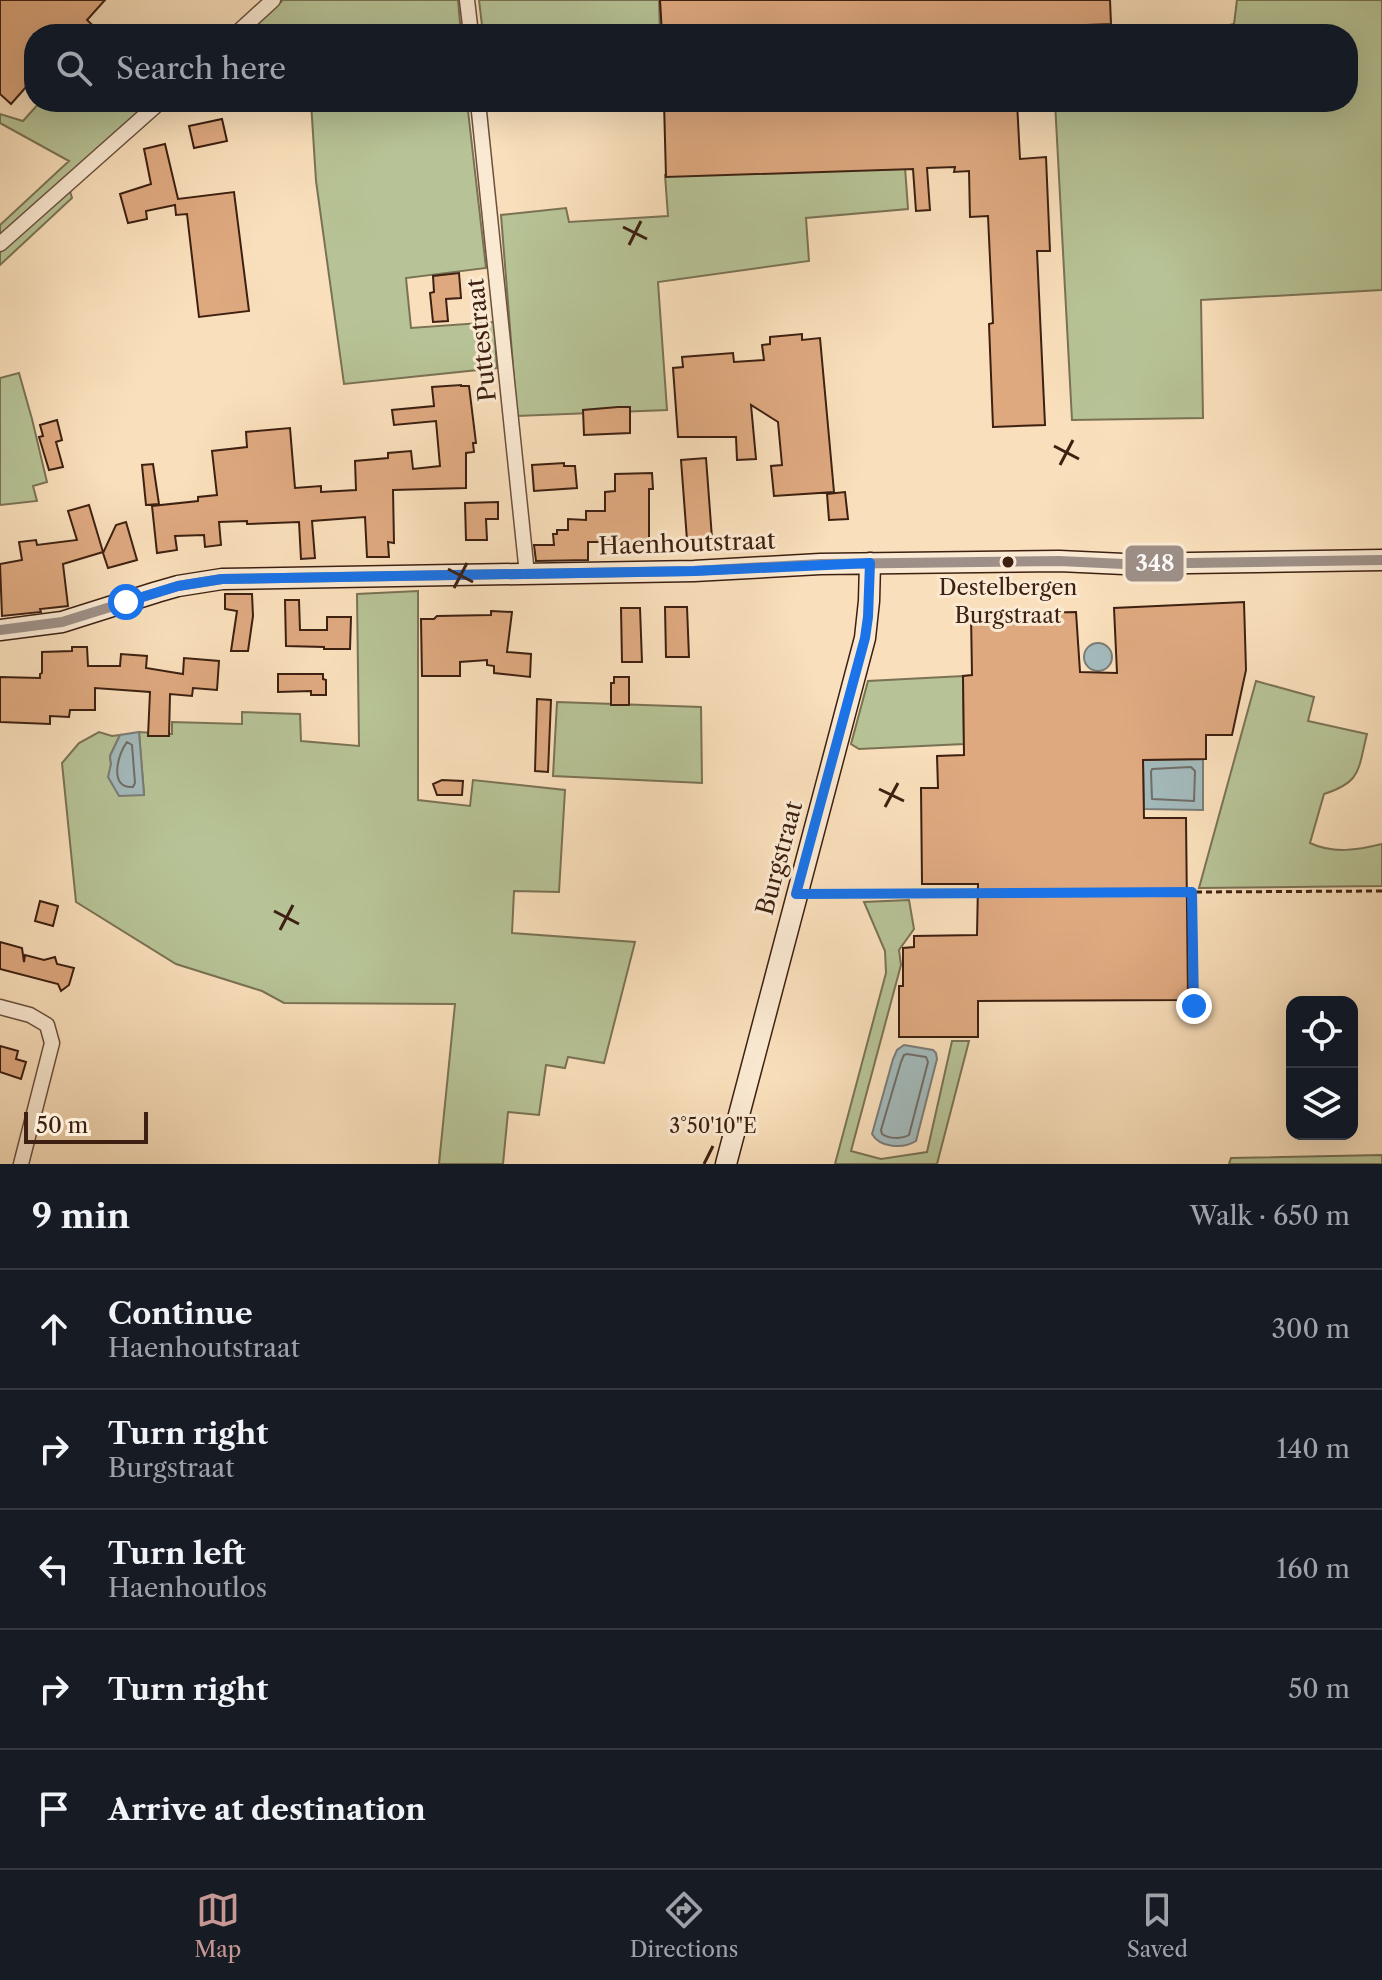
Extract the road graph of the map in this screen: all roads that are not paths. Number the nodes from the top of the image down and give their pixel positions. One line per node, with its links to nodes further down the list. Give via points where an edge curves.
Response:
1 (273, 0): 3 (street)
2 (467, 0): 4 (street)
3 (247, 24)
4 (470, 24)
5 (149, 112): 7 (street)
6 (479, 112): 10 (street, Puttestraat)
7 (0, 244)
8 (1382, 560): 9 (street, Haenhoutstraat)
9 (870, 563): 10 (street, Haenhoutstraat); 14 (street, Burgstraat, via 865,638)
10 (527, 574): 11 (street, Haenhoutstraat, via 222,579 178,586 62,622)
11 (0, 630)
12 (0, 1007): 13 (street, via 47,1025 52,1043)
13 (21, 1164)
14 (726, 1164)

